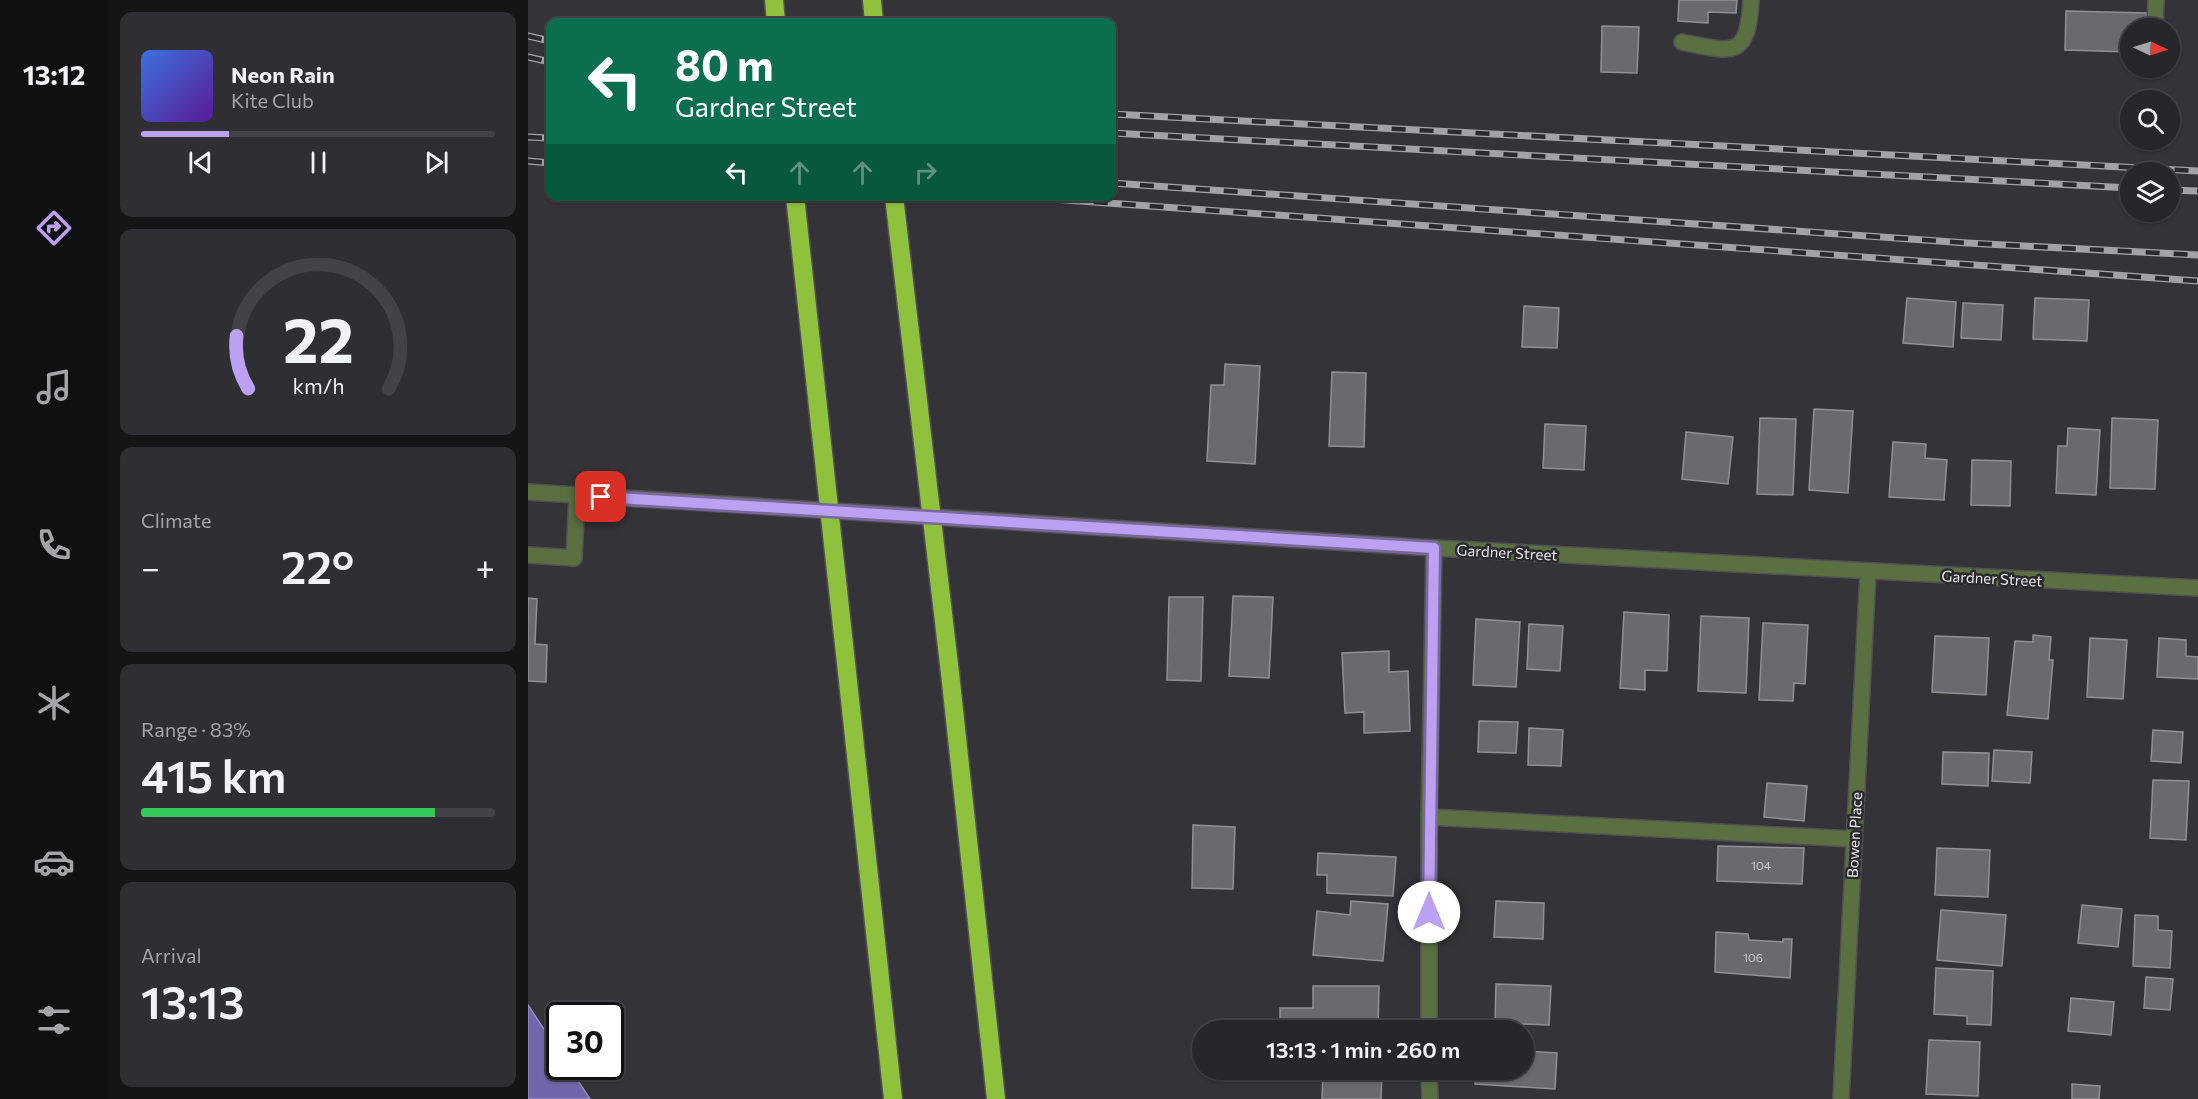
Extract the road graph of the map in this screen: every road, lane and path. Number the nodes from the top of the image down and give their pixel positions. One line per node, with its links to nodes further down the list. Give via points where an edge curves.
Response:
1 (774, 0): 5 (highway)
2 (872, 0): 6 (highway)
3 (1751, 0): 8 (street, via 1750,25 1745,40 1737,47 1722,50)
4 (2156, 0): 7 (street)
5 (776, 18)
6 (874, 18)
7 (2155, 18)
8 (1682, 42)
9 (796, 201): 21 (highway, bridge)
10 (895, 201): 22 (highway, bridge)
11 (528, 492): 12 (street, Gardner Street)
12 (577, 495): 13 (street, Gardner Street); 14 (street, via 574,558)
13 (1434, 548): 15 (street, Gardner Street); 17 (street)
14 (528, 555)
15 (1868, 572): 16 (street, Gardner Street); 18 (street, Bowen Place)
16 (2198, 588)
17 (1429, 817): 18 (street); 19 (street)
18 (1854, 839): 24 (street, Bowen Place)
19 (1429, 1020)
20 (1430, 1080): 23 (street)
21 (893, 1099)
22 (996, 1099)
23 (1430, 1099)
24 (1841, 1099)

